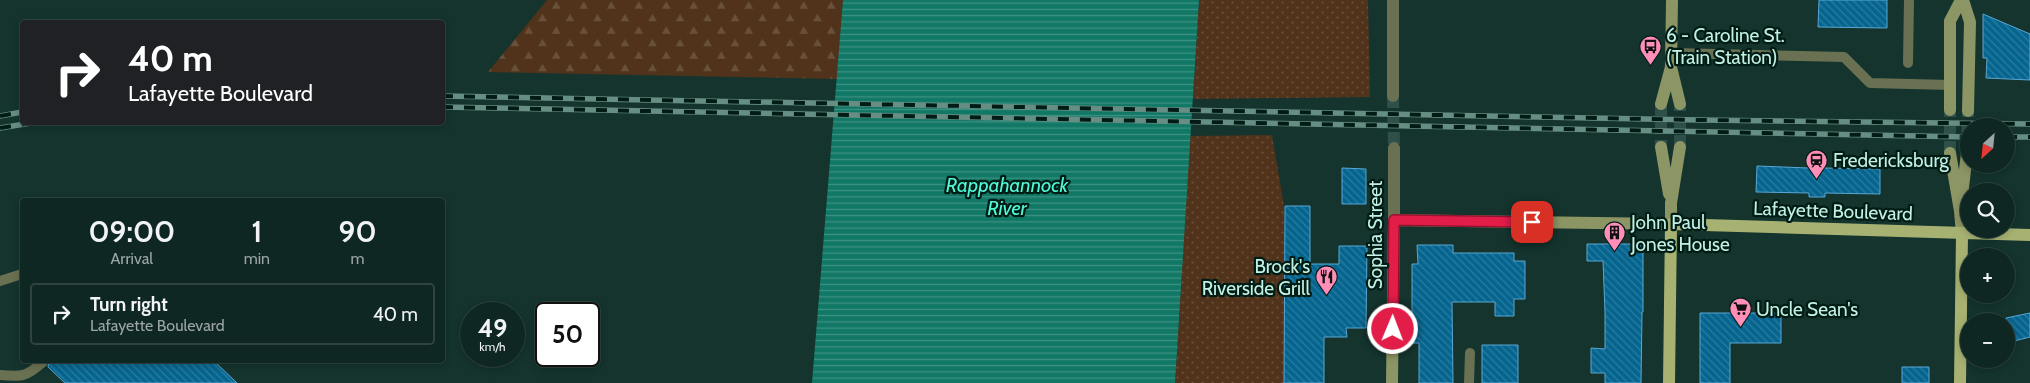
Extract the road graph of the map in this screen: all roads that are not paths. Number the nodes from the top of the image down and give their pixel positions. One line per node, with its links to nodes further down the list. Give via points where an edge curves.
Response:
1 (1393, 0): 9 (street)
2 (1672, 0): 5 (street)
3 (1910, 0): 6 (lane)
4 (1962, 0): 8 (street, via 1950,21); 13 (street, via 1970,22)
5 (1671, 53): 7 (street); 8 (lane, via 1844,57 1870,83)
6 (1908, 63)
7 (1671, 67): 10 (street); 11 (street)
8 (1950, 85): 12 (street)
9 (1393, 96)
10 (1660, 104)
11 (1680, 104)
12 (1950, 110)
13 (1968, 111)
14 (1661, 147): 18 (street)
15 (1680, 147): 18 (street)
16 (1394, 148): 20 (street, Sophia Street)
17 (1950, 152): 19 (street)
18 (1671, 203): 21 (street)
19 (1960, 211)
20 (1394, 220): 21 (street, Lafayette Boulevard); 31 (street, Sophia Street)
21 (1671, 224): 22 (main road, Lafayette Boulevard); 33 (main road)
22 (1960, 234)
23 (2015, 235): 24 (main road, Lafayette Boulevard)
24 (2030, 235)
25 (1962, 238): 34 (main road)
26 (20, 275): 27 (lane)
27 (0, 280)
28 (1470, 353): 32 (lane)
29 (42, 363): 30 (lane, via 29,374)
30 (0, 375)
31 (1392, 383)
32 (1470, 383)
33 (1669, 383)
34 (1960, 383)

